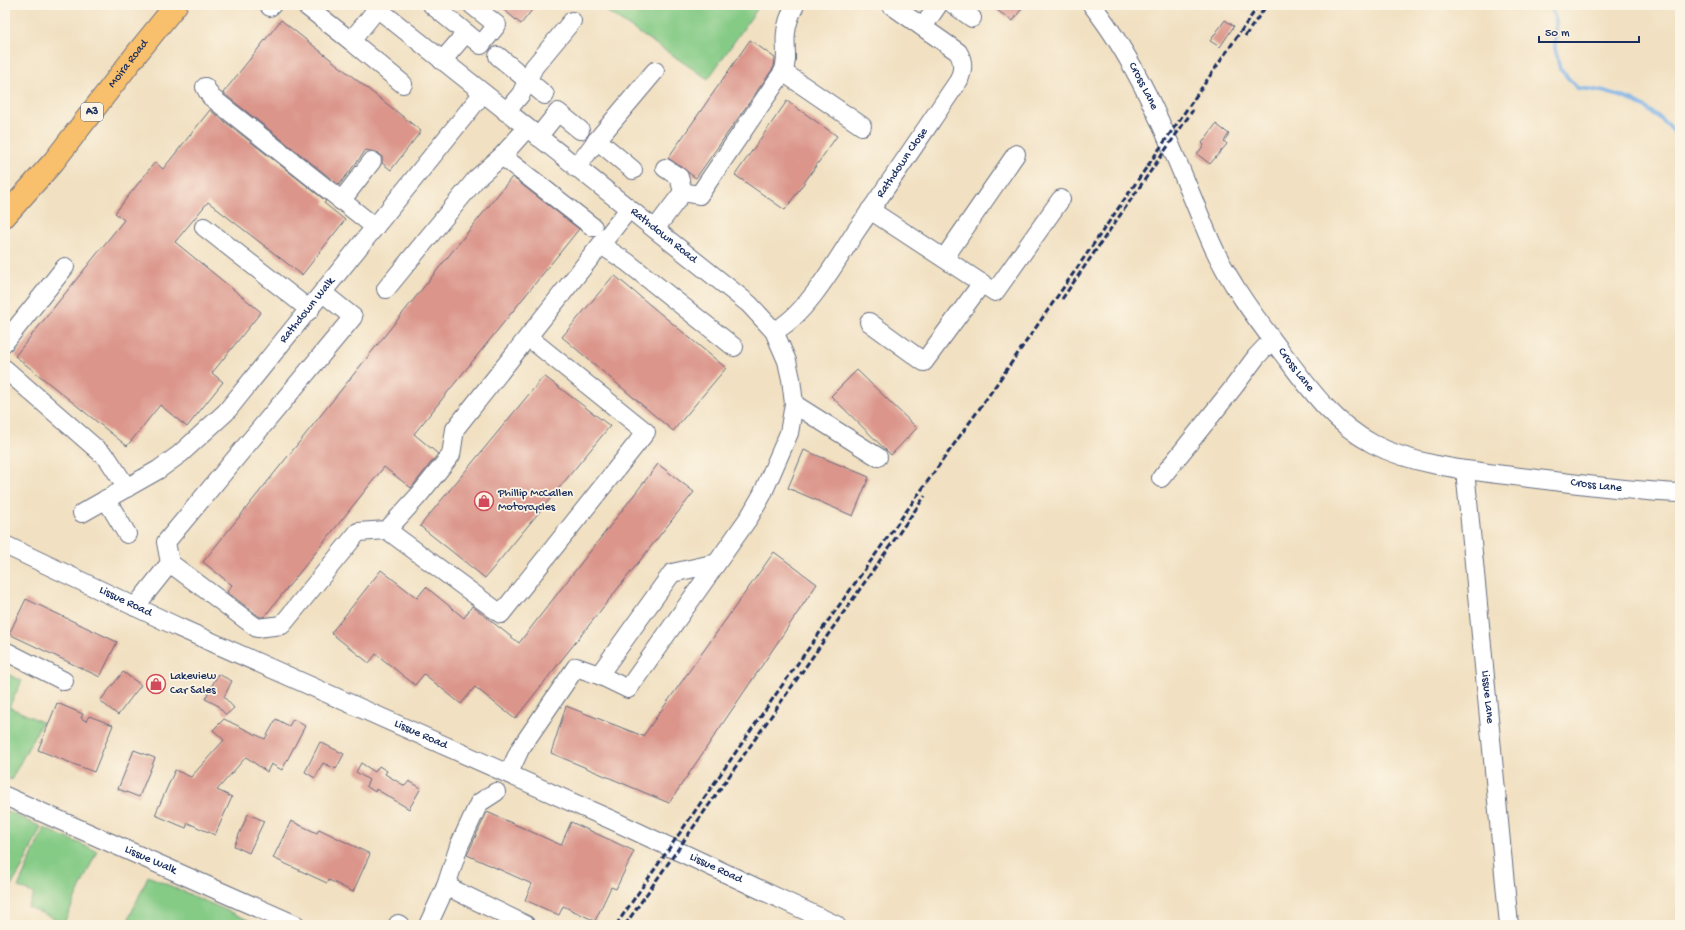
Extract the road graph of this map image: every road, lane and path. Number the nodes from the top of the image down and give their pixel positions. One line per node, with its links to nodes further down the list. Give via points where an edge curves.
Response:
1 (176, 5): 41 (highway, Moira Road / A3, via 54,161)
2 (305, 5): 15 (street)
3 (432, 5): 14 (street)
4 (472, 5): 14 (street, via 497,26 480,45)
5 (795, 5): 19 (street, via 786,32 787,58)
6 (891, 5): 13 (street, Rathdown Close)
7 (938, 5): 13 (street)
8 (954, 5): 11 (street)
9 (1092, 5): 56 (street, Cross Lane, via 1149,100 1224,267 1239,294)
10 (375, 7): 15 (street); 17 (street, Rathdown Road)
11 (972, 18)
12 (572, 21): 20 (street, via 534,67)
13 (923, 27): 40 (street, Rathdown Close, via 958,52 963,69 959,80)
14 (466, 33): 17 (street)
15 (351, 42): 21 (street)
16 (498, 56): 20 (street)
17 (442, 61): 23 (street, Rathdown Road)
18 (655, 71): 29 (street)
19 (783, 72): 26 (street); 36 (street, via 699,195)
20 (528, 80): 24 (street); 25 (street, via 521,94)
21 (403, 84)
22 (205, 86): 38 (street, via 211,97)
23 (483, 93): 25 (street, Rathdown Road); 43 (street, Rathdown Walk)
24 (545, 94)
25 (506, 112): 28 (street, Rathdown Road)
26 (862, 126)
27 (580, 130): 28 (street, via 558,112)
28 (532, 132): 31 (street); 33 (street, Rathdown Road)
29 (597, 140): 33 (street); 35 (street)
30 (1016, 154): 47 (street)
31 (502, 156): 44 (street); 50 (street, via 476,180)
32 (372, 161): 38 (street)
33 (576, 168): 39 (street, Rathdown Road)
34 (665, 168): 36 (street, via 679,177)
35 (633, 170)
36 (683, 192): 45 (street)
37 (1061, 200): 49 (street, via 995,292)
38 (341, 201): 43 (street)
39 (629, 209): 45 (street, Rathdown Road); 46 (street)
40 (870, 210): 47 (street); 54 (street, Rathdown Close, via 804,306 781,328)
41 (5, 216)
42 (204, 227): 52 (street)
43 (375, 227): 51 (street, Rathdown Walk)
44 (592, 227)
45 (655, 229): 54 (street, Rathdown Road, via 749,304)
46 (600, 245): 55 (street); 58 (street, via 627,262)
47 (945, 257): 49 (street)
48 (65, 267): 57 (street)
49 (982, 282): 53 (street, via 924,362)
50 (386, 289)
51 (323, 293): 52 (street, Rathdown Walk); 71 (street, via 353,317 166,542)
52 (310, 310): 64 (street, Rathdown Walk, via 226,412 180,454)
53 (869, 322)
54 (774, 331): 60 (street, Rathdown Road, via 792,379)
55 (528, 337): 68 (street, via 456,429 451,455); 68 (street, via 646,432 501,614)
56 (1272, 340): 62 (street, Cross Lane, via 1329,412 1354,433 1373,444 1416,460); 63 (street)
57 (5, 342)
58 (734, 347)
59 (5, 369): 64 (street, via 108,459)
60 (794, 404): 61 (street); 72 (street, Rathdown Road, via 789,433 762,495)
61 (878, 457)
62 (1465, 470): 65 (street, Cross Lane); 85 (street, Lissue Lane)
63 (1161, 478)
64 (126, 488): 66 (street, Rathdown Walk)
65 (1680, 493)
66 (106, 499): 67 (street, Rathdown Walk); 69 (street)
67 (82, 514)
68 (388, 530): 71 (street, via 358,532 282,625 257,628)
69 (127, 534)
70 (7, 550): 73 (street, Lissue Road)
71 (170, 563): 73 (street)
72 (717, 563): 75 (street, via 672,573); 75 (street, Rathdown Road, via 628,689)
73 (135, 607): 77 (street, Lissue Road)
74 (5, 651): 76 (street)
75 (599, 675): 77 (street, via 576,668 520,749)
76 (64, 681)
77 (509, 773): 84 (street, Lissue Road)
78 (496, 792): 80 (street, via 479,803 459,846)
79 (5, 796): 81 (street, Lissue Walk)
80 (446, 886): 82 (street); 83 (street)
81 (296, 925)
82 (428, 925)
83 (526, 925)
84 (836, 925)
85 (1509, 925)

